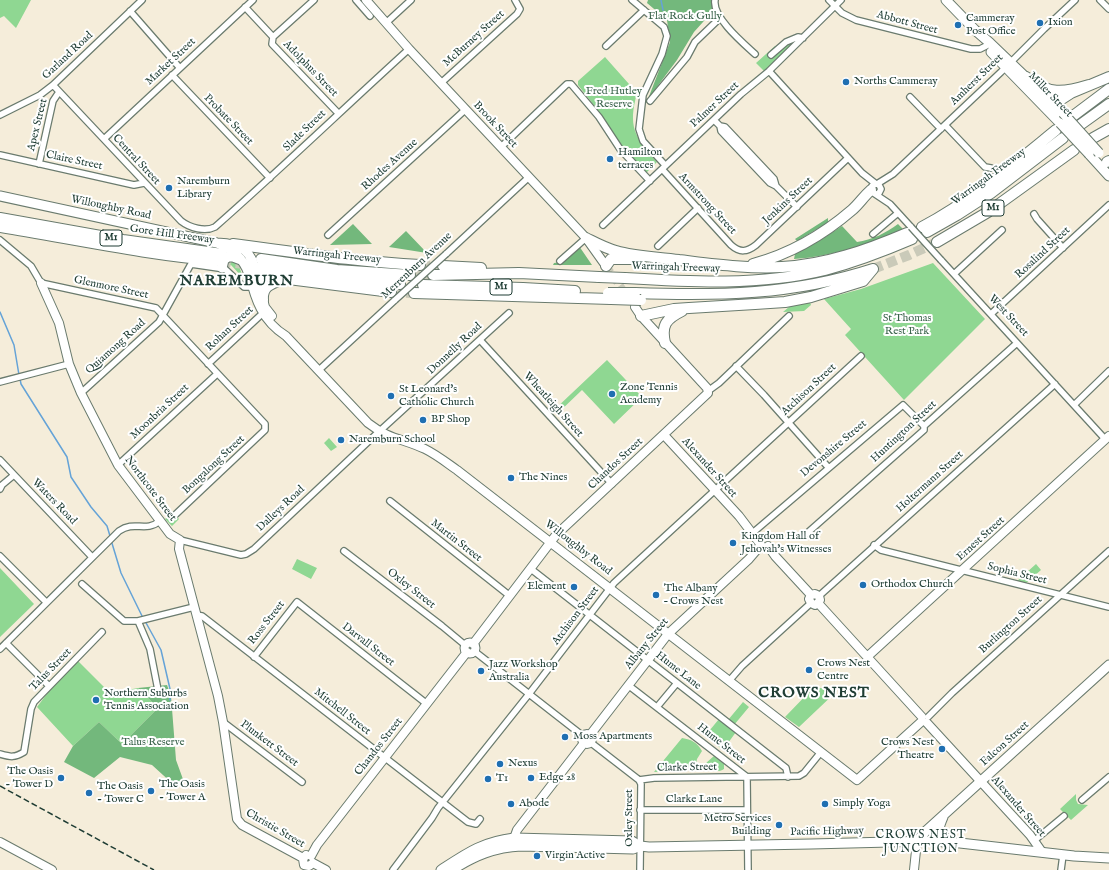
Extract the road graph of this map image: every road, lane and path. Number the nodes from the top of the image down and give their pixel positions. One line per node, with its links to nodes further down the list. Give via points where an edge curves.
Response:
1 (142, 0): 18 (street, Garland Road)
2 (253, 0): 15 (street, Market Street)
3 (314, 0): 23 (street, Adolphus Street)
4 (411, 0): 21 (street)
5 (516, 0): 36 (street, McBurney Street, via 520,9 517,14)
6 (632, 0): 17 (street, Armstrong Street)
7 (715, 0): 20 (street, via 715,8)
8 (829, 0): 14 (street, Abbott Street)
9 (841, 0): 14 (street, Palmer Street)
10 (946, 0): 22 (main road, Miller Street)
11 (1075, 0): 30 (street, Amherst Street)
12 (1100, 0): 16 (street)
13 (361, 1): 19 (street); 21 (street, Brook Street)
14 (835, 6): 24 (street, Palmer Street); 26 (street, Abbott Street, via 856,20 909,35 971,50)
15 (246, 7): 23 (street, Adolphus Street); 31 (street, Market Street)
16 (1109, 9)
17 (644, 10): 25 (street); 63 (street, Armstrong Street, via 664,27 667,36 662,54 643,95 639,129 643,141)
18 (130, 11): 31 (street); 37 (street, Garland Road)
19 (370, 16)
20 (720, 18): 28 (street); 42 (street, via 696,42 687,57)
21 (386, 23): 27 (street, Brook Street)
22 (974, 30): 26 (main road, Miller Street); 30 (main road, Miller Street, via 990,43)
23 (272, 37): 46 (street, Adolphus Street, via 272,44)
24 (803, 38): 29 (street, via 798,37 786,42); 32 (street, Palmer Street)
25 (606, 46)
26 (986, 46): 30 (main road, Miller Street)
27 (409, 49): 36 (street, Brook Street); 46 (street, Slade Street)
28 (755, 54)
29 (771, 55)
30 (1008, 65): 34 (main road, Miller Street); 50 (main road, Miller Street); 52 (street, Amherst Street)
31 (179, 68): 33 (street, Market Street)
32 (769, 71): 49 (street, Palmer Street); 60 (street, West Street)
33 (172, 75): 55 (street, Market Street); 67 (street, Probate Street)
34 (1026, 77): 38 (highway, via 1045,89 1056,92); 43 (main road, Miller Street)
35 (1109, 77): 38 (highway)
36 (441, 83): 45 (street, Brook Street)
37 (53, 85): 40 (street, Central Street); 47 (street, Garland Road, via 40,95)
38 (1089, 85): 43 (highway)
39 (1109, 89): 48 (highway)
40 (59, 92): 55 (street, Central Street); 62 (street, Apex Street, via 53,101)
41 (910, 97): 52 (street)
42 (650, 101)
43 (1054, 104): 50 (main road, Miller Street)
44 (1109, 104): 51 (highway)
45 (466, 109): 56 (street, Brook Street); 84 (street, Rhodes Avenue)
46 (338, 113): 67 (street, Slade Street)
47 (0, 115)
48 (1073, 116)
49 (714, 120): 63 (street, Palmer Street); 73 (street, via 725,127)
50 (1059, 123): 59 (main road, Miller Street, bridge); 82 (highway, via 1001,175)
51 (1080, 125)
52 (942, 127): 64 (street, via 985,168); 70 (street, Amherst Street)
53 (1109, 129): 54 (highway)
54 (1093, 138)
55 (104, 139): 69 (street, Central Street)
56 (501, 147): 66 (street, Brook Street); 68 (street, via 567,84 571,84 599,116 620,149)
57 (1074, 150): 87 (highway, M1, via 988,212)
58 (0, 155): 62 (street, Claire Street)
59 (1095, 157): 61 (main road, Miller Street); 65 (main road, Miller Street)
60 (848, 158): 70 (street, West Street); 73 (street, Jenkins Street)
61 (1108, 162)
62 (39, 164): 69 (street, Claire Street, via 134,185)
63 (663, 167): 68 (street, Palmer Street); 74 (street, Armstrong Street)
64 (991, 168)
65 (1109, 176)
66 (529, 177): 85 (street, Brook Street); 112 (street, Merrenburn Avenue, bridge, via 446,254)
67 (270, 178): 80 (street, Slade Street)
68 (650, 181): 78 (street, Palmer Street)
69 (144, 184): 80 (street, Central Street, via 186,225 204,229)
70 (876, 188): 75 (street, West Street); 100 (highway, via 837,222 799,246 759,262)
71 (0, 196): 88 (main road, Willoughby Road)
72 (1108, 205): 91 (street, Rosalind Street)
73 (797, 207): 92 (street, Jenkins Street, via 752,248)
74 (698, 208): 90 (street); 92 (street, Armstrong Street)
75 (898, 213): 82 (street, West Street); 83 (street)
76 (1034, 214): 91 (street)
77 (0, 218): 95 (highway, Gore Hill Freeway / M1)
78 (603, 224)
79 (0, 227): 95 (highway, Gore Hill Freeway / M1, via 119,248)
80 (214, 227)
81 (1002, 230): 104 (street)
82 (916, 232): 100 (highway, via 863,251 821,261 783,267); 102 (highway, Warringah Freeway / M1, bridge, via 846,264 774,279 720,282); 104 (street, West Street, bridge)
83 (873, 234)
84 (328, 236)
85 (586, 238): 93 (highway, via 617,251); 96 (street); 99 (street, Brook Street)
86 (0, 240): 107 (street, Northcote Street, via 31,266)
87 (936, 242)
88 (217, 243): 89 (main road, Willoughby Road); 94 (main road, Willoughby Road, via 234,252)
89 (233, 244): 97 (highway, via 385,264); 101 (main road, Willoughby Road, via 240,246)
90 (658, 246)
91 (1063, 248): 118 (street, Rosalind Street)
92 (739, 251)
93 (667, 259): 99 (highway, via 614,259); 100 (highway)
94 (242, 260): 95 (main road, via 231,256); 101 (main road, Willoughby Road)
95 (222, 261): 110 (street, via 244,287); 119 (street, Quiamong Road, via 191,264)
96 (560, 261)
97 (420, 265)
98 (443, 266): 102 (highway, via 514,270)
99 (606, 266)
100 (733, 266)
101 (257, 269): 103 (highway, Warringah Freeway); 106 (highway); 108 (highway, Warringah Freeway); 110 (street, Willoughby Road); 115 (street, Willoughby Road)
102 (520, 273): 105 (highway, Warringah Freeway / M1)
103 (410, 274)
104 (954, 274): 118 (street, West Street)
105 (433, 275)
106 (283, 279): 112 (highway); 115 (highway, via 267,286 263,292)
107 (41, 283): 119 (street, Glenmore Street, via 156,308); 126 (street, Northcote Street, via 59,323)
108 (400, 284)
109 (423, 285): 113 (highway, M1, via 523,288)
110 (252, 287): 115 (street, Willoughby Road, via 258,305)
111 (414, 293): 113 (highway)
112 (393, 296): 129 (street, Merrenburn Avenue)
113 (610, 296): 114 (highway, M1, bridge)
114 (637, 300): 116 (highway, M1, via 677,294 780,290 823,283 873,269 863,281 812,297 762,304); 120 (street)
115 (264, 307): 127 (street, Rohan Street); 129 (street, Willoughby Road, via 278,330)
116 (689, 308): 120 (highway); 123 (highway, via 666,322 663,330)
117 (509, 313): 122 (street, Donnelly Road)
118 (991, 314): 124 (street, West Street)
119 (163, 315): 127 (street, Glenmore Street); 135 (street, Quiamong Road, via 159,322)
120 (641, 316): 123 (street)
121 (789, 316): 128 (street, Chandos Street)
122 (480, 340): 140 (street, Donnelly Road); 147 (street, Wheatleigh Street)
123 (665, 342): 134 (street)
124 (1017, 343): 133 (street, West Street); 138 (street, Huntington Street)
125 (861, 356): 137 (street, Atchison Street)
126 (69, 364): 132 (street); 135 (street, Northcote Street)
127 (208, 364): 131 (street, Glenmore Street)
128 (736, 366): 134 (street, Chandos Street); 137 (street)
129 (319, 370): 140 (street, Willoughby Road)
130 (1109, 371): 136 (street)
131 (217, 374): 139 (street, Glenmore Street, via 265,424); 144 (street, Moonbria Street)
132 (0, 382)
133 (1055, 384): 136 (street, West Street); 158 (street, Holtermann Street)
134 (708, 390): 141 (street, Chandos Street, via 705,396)
135 (81, 393): 144 (street, Northcote Street)
136 (1074, 405): 142 (street, West Street)
137 (789, 423): 145 (street); 149 (street, Atchison Street)
138 (924, 426): 145 (street, Devonshire Street, via 903,405); 155 (street, Huntington Street, via 924,430)
139 (265, 430): 151 (street, Bongalong Street)
140 (379, 432): 156 (street, Dalleys Road, via 246,554 240,555); 157 (street, Willoughby Road, via 433,454)
141 (664, 435): 147 (street, Chandos Street); 149 (street, Alexander Street)
142 (1108, 440): 165 (street, Ernest Street)
143 (0, 460): 146 (street, Waters Road)
144 (118, 465): 153 (street, Northcote Street)
145 (828, 467): 154 (street, Devonshire Street)
146 (14, 475): 148 (street); 163 (street, Waters Road)
147 (612, 484): 157 (street, Chandos Street)
148 (0, 489)
149 (715, 490): 152 (street, Alexander Street); 167 (street, Atchison Street)
150 (390, 501): 169 (street, Martin Street)
151 (176, 514)
152 (739, 516): 154 (street, Alexander Street); 159 (street, Alexander Street)
153 (160, 521): 156 (street, Northcote Street, via 170,534); 163 (street, via 151,526 125,527)
154 (756, 530): 159 (street, Alexander Street)
155 (805, 536)
156 (180, 540): 173 (street, via 179,549)
157 (551, 542): 164 (street, Chandos Street); 167 (street, Willoughby Road)
158 (874, 545): 165 (street, Sophia Street, via 881,550); 170 (street, Holtermann Street)
159 (764, 547): 170 (street, Alexander Street); 179 (street, Albany Street)
160 (344, 551): 181 (street, Oxley Street)
161 (1109, 551): 168 (street, Burlington Street)
162 (0, 556): 171 (street)
163 (92, 557): 171 (street)
164 (531, 569): 169 (street, Chandos Street); 176 (street, Hume Lane)
165 (962, 570): 168 (street, Sophia Street); 184 (street, Ernest Street)
166 (82, 584): 177 (street, via 124,621)
167 (610, 588): 176 (street, Atchison Street); 179 (street, Willoughby Road)
168 (1061, 595): 174 (street, Sophia Street); 195 (street, Burlington Street)
169 (510, 596): 181 (street, Chandos Street)
170 (815, 599): 184 (street, Alexander Street); 187 (street, Holtermann Street)
171 (46, 602): 180 (street)
172 (297, 602): 183 (street, Ross Street); 193 (street, Darvall Street)
173 (194, 607): 175 (street); 177 (street)
174 (1109, 607)
175 (196, 615): 183 (street, Mitchell Street, via 202,616); 196 (street)
176 (590, 616): 185 (street, Hume Lane); 192 (street, Atchison Street)
177 (138, 621): 191 (street, via 150,649)
178 (102, 632): 190 (street, Talus Street)
179 (668, 634): 185 (street, Albany Street); 187 (street, Willoughby Road)
180 (6, 643): 182 (street); 190 (street)
181 (470, 648): 192 (street, Oxley Street); 193 (street, Chandos Street)
182 (0, 649)
183 (254, 657): 200 (street, Mitchell Street)
184 (867, 657): 195 (street, Alexander Street)
185 (648, 660): 188 (street, Hume Lane); 189 (street, Albany Street)
186 (1109, 665): 207 (main road, Falcon Street)
187 (729, 681): 198 (street, Willoughby Road)
188 (677, 683): 194 (street); 202 (street, Hume Lane, via 786,768)
189 (628, 685): 194 (street, Hume Street); 197 (street, Albany Street)
190 (49, 686): 199 (street, Talus Street, via 31,709 24,752 11,757)
191 (158, 690)
192 (529, 694): 197 (street, Oxley Street); 209 (street, Atchison Street)
193 (427, 704): 200 (street, Chandos Street)
194 (657, 707): 201 (street, Hume Street)
195 (924, 720): 204 (street, Burlington Street); 207 (street, Alexander Street)
196 (223, 722): 206 (street, Plunkett Street); 225 (street, Christie Street, via 237,819 242,825)
197 (587, 739): 205 (street, Oxley Street); 217 (street, Albany Street, via 517,830)
198 (821, 752): 202 (street, Clarke Street, via 802,775); 204 (street, Willoughby Road)
199 (0, 754)
200 (384, 758): 209 (street, Mitchell Street); 225 (street, Chandos Street, via 317,845)
201 (747, 777): 202 (street, Clarke Street); 205 (street, Clarke Street); 211 (street, Hume Street)
202 (788, 777)
203 (1109, 777): 208 (street)
204 (858, 779)
205 (639, 780): 210 (street, Oxley Street)
206 (302, 782)
207 (981, 782): 212 (main road, Falcon Street); 215 (street, Alexander Street)
208 (1082, 800)
209 (443, 802): 214 (street, Mitchell Street, via 468,822 476,824); 228 (street, Atchison Street)
210 (640, 810): 211 (street, Clarke Lane); 220 (street, Oxley Street)
211 (747, 810): 221 (street, Hume Street)
212 (944, 816): 218 (main road, Falcon Street); 219 (main road, via 939,833)
213 (1064, 816): 215 (street)
214 (480, 819)
215 (1035, 840): 222 (street, Alexander Street)
216 (0, 842): 226 (street)
217 (513, 842): 220 (main road, Pacific Highway, via 632,841); 229 (main road, Pacific Highway, via 498,840 484,844); 230 (main road, Pacific Highway, via 472,858)
218 (917, 842): 219 (main road, Pacific Highway); 221 (main road, Pacific Highway); 233 (street)
219 (954, 842): 222 (main road, Pacific Highway)
220 (640, 846): 221 (main road, Pacific Highway); 231 (street, Oxley Street)
221 (747, 846): 232 (street, Hume Street)
222 (1042, 852): 223 (main road, Pacific Highway)
223 (1062, 855): 224 (main road, Pacific Highway); 234 (street)
224 (1109, 858)
225 (307, 862): 227 (street, Christie Street)
226 (52, 870)
227 (326, 870)
228 (393, 870)
229 (441, 870)
230 (452, 870)
231 (640, 870)
232 (748, 870)
233 (914, 870)
234 (1061, 870)

